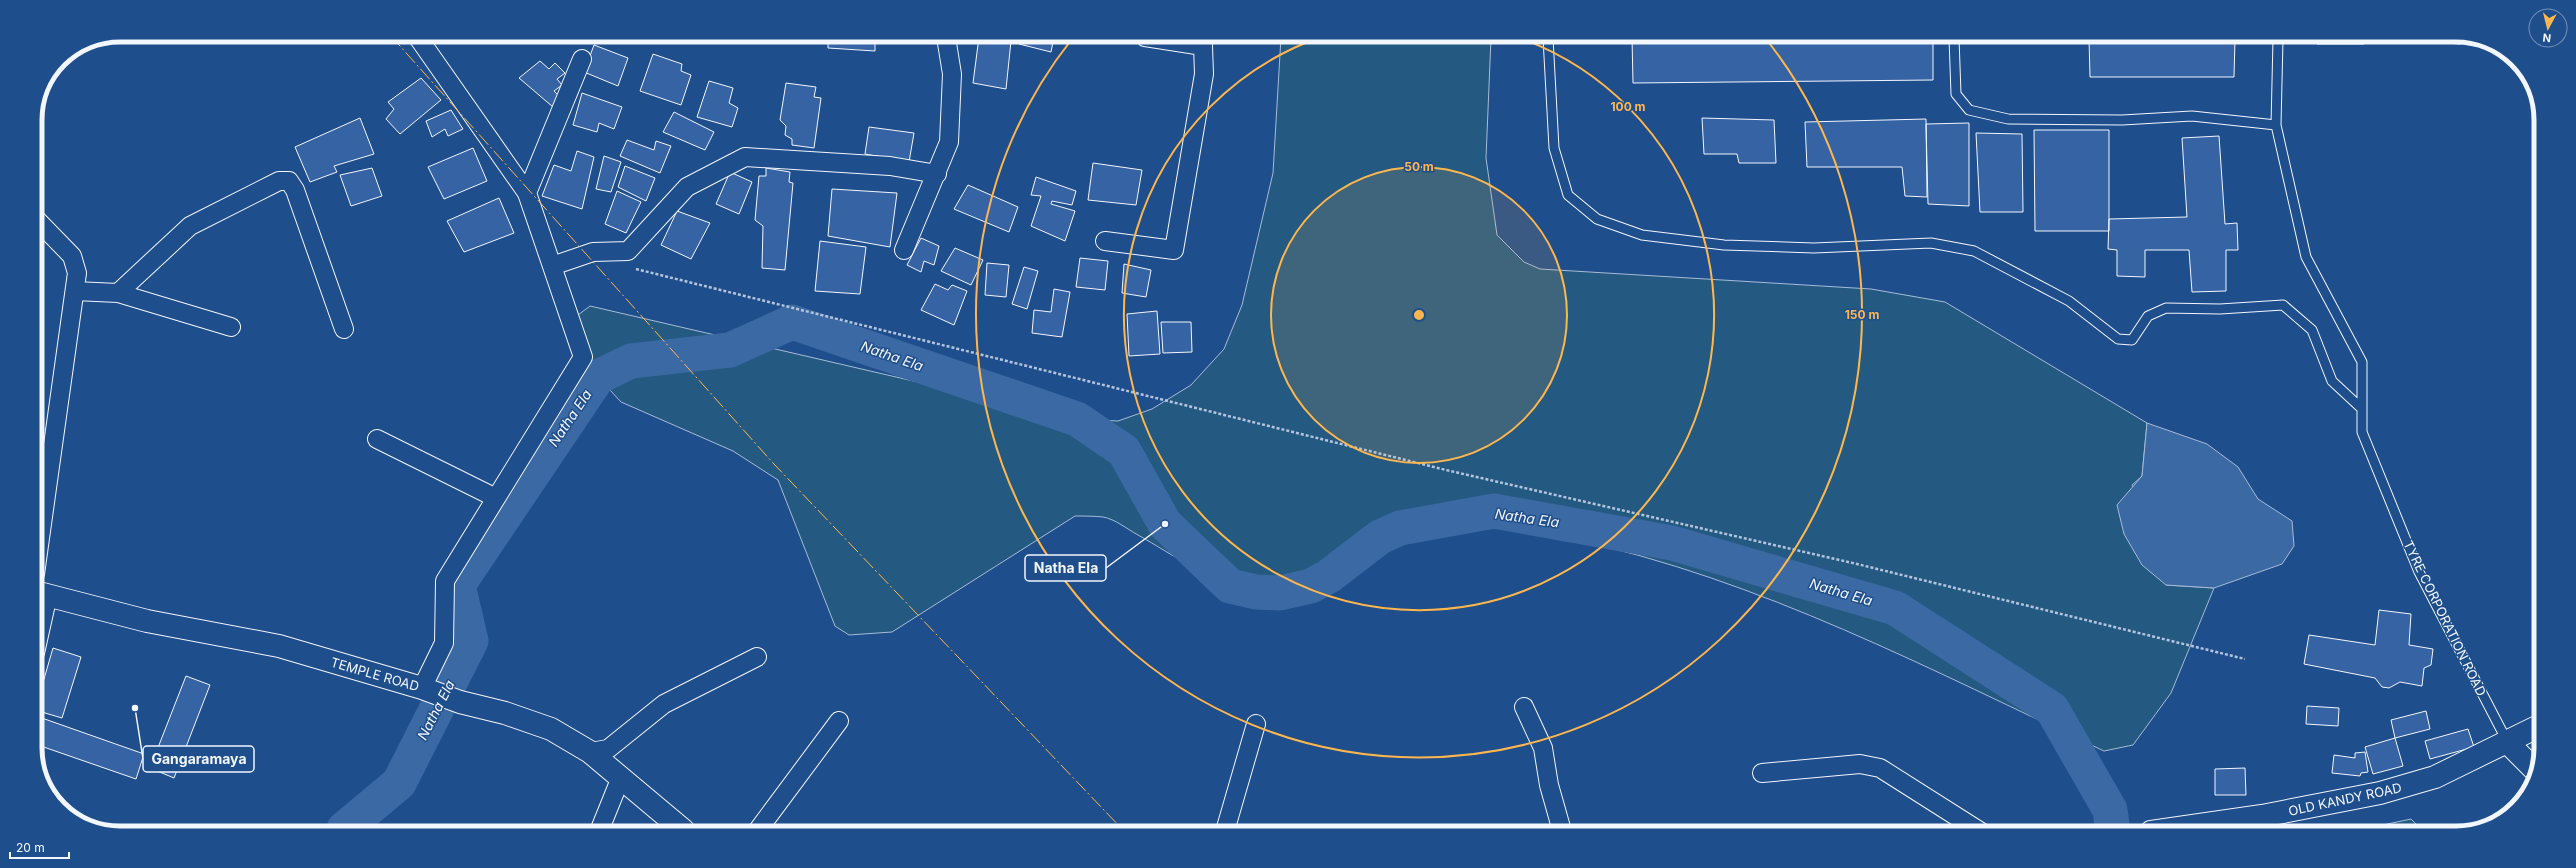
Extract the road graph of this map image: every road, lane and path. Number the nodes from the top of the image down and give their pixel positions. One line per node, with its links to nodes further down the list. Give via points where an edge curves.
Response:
1 (421, 42): 10 (street)
2 (947, 42): 9 (street, via 952,74 949,142)
3 (1177, 42): 12 (street, via 1203,46 1204,74 1174,250)
4 (1548, 42): 20 (lane, via 1554,148 1568,195 1597,219 1642,235 1724,245 1814,248 1931,243 1974,251 2069,301 2118,339 2132,340 2148,316 2166,308 2220,309 2282,304 2312,330 2332,381)
5 (1954, 42): 8 (lane, via 1956,94 1969,110 2008,118 2122,120 2192,116)
6 (2278, 42): 8 (lane, TYRE CORPORATION ROAD)
7 (582, 59): 10 (street)
8 (2276, 125): 20 (lane, TYRE CORPORATION ROAD, via 2306,257 2362,362)
9 (936, 174): 13 (street); 14 (street, via 890,166 745,157 687,187 628,251 593,252)
10 (527, 193): 14 (street)
11 (42, 225): 16 (street, via 72,256 77,273)
12 (1105, 241)
13 (904, 250)
14 (552, 266): 22 (street, via 583,357)
15 (634, 269): 26 (path, via 1446,470 1857,564)
16 (75, 290): 17 (street); 23 (street)
17 (118, 293): 18 (street); 19 (street, via 190,226 279,181 289,181 295,190)
18 (231, 327)
19 (344, 329)
20 (2361, 408): 32 (lane, TYRE CORPORATION ROAD, via 2362,432 2419,572)
21 (377, 439): 22 (street)
22 (496, 498): 27 (street, via 445,581 444,643)
23 (42, 524)
24 (42, 593): 27 (street, TEMPLE ROAD, via 147,621 279,646)
25 (757, 656): 33 (street, via 664,704 608,749)
26 (2245, 659)
27 (422, 688): 33 (street, TEMPLE ROAD, via 551,729)
28 (1524, 707): 41 (street, via 1543,748 1549,785)
29 (840, 721): 39 (street)
30 (1256, 724): 40 (street)
31 (2534, 728): 32 (street, OLD KANDY ROAD)
32 (2507, 742): 34 (street, TYRE CORPORATION ROAD); 43 (street, OLD KANDY ROAD, via 2435,777 2380,793 2262,816)
33 (590, 752): 36 (street, TEMPLE ROAD)
34 (2531, 766)
35 (1762, 773): 42 (street, via 1860,764 1880,768)
36 (620, 777): 37 (street); 38 (street, TEMPLE ROAD)
37 (602, 826)
38 (678, 826)
39 (761, 826)
40 (1226, 826)
41 (1561, 826)
42 (1972, 826)
43 (2192, 826)

